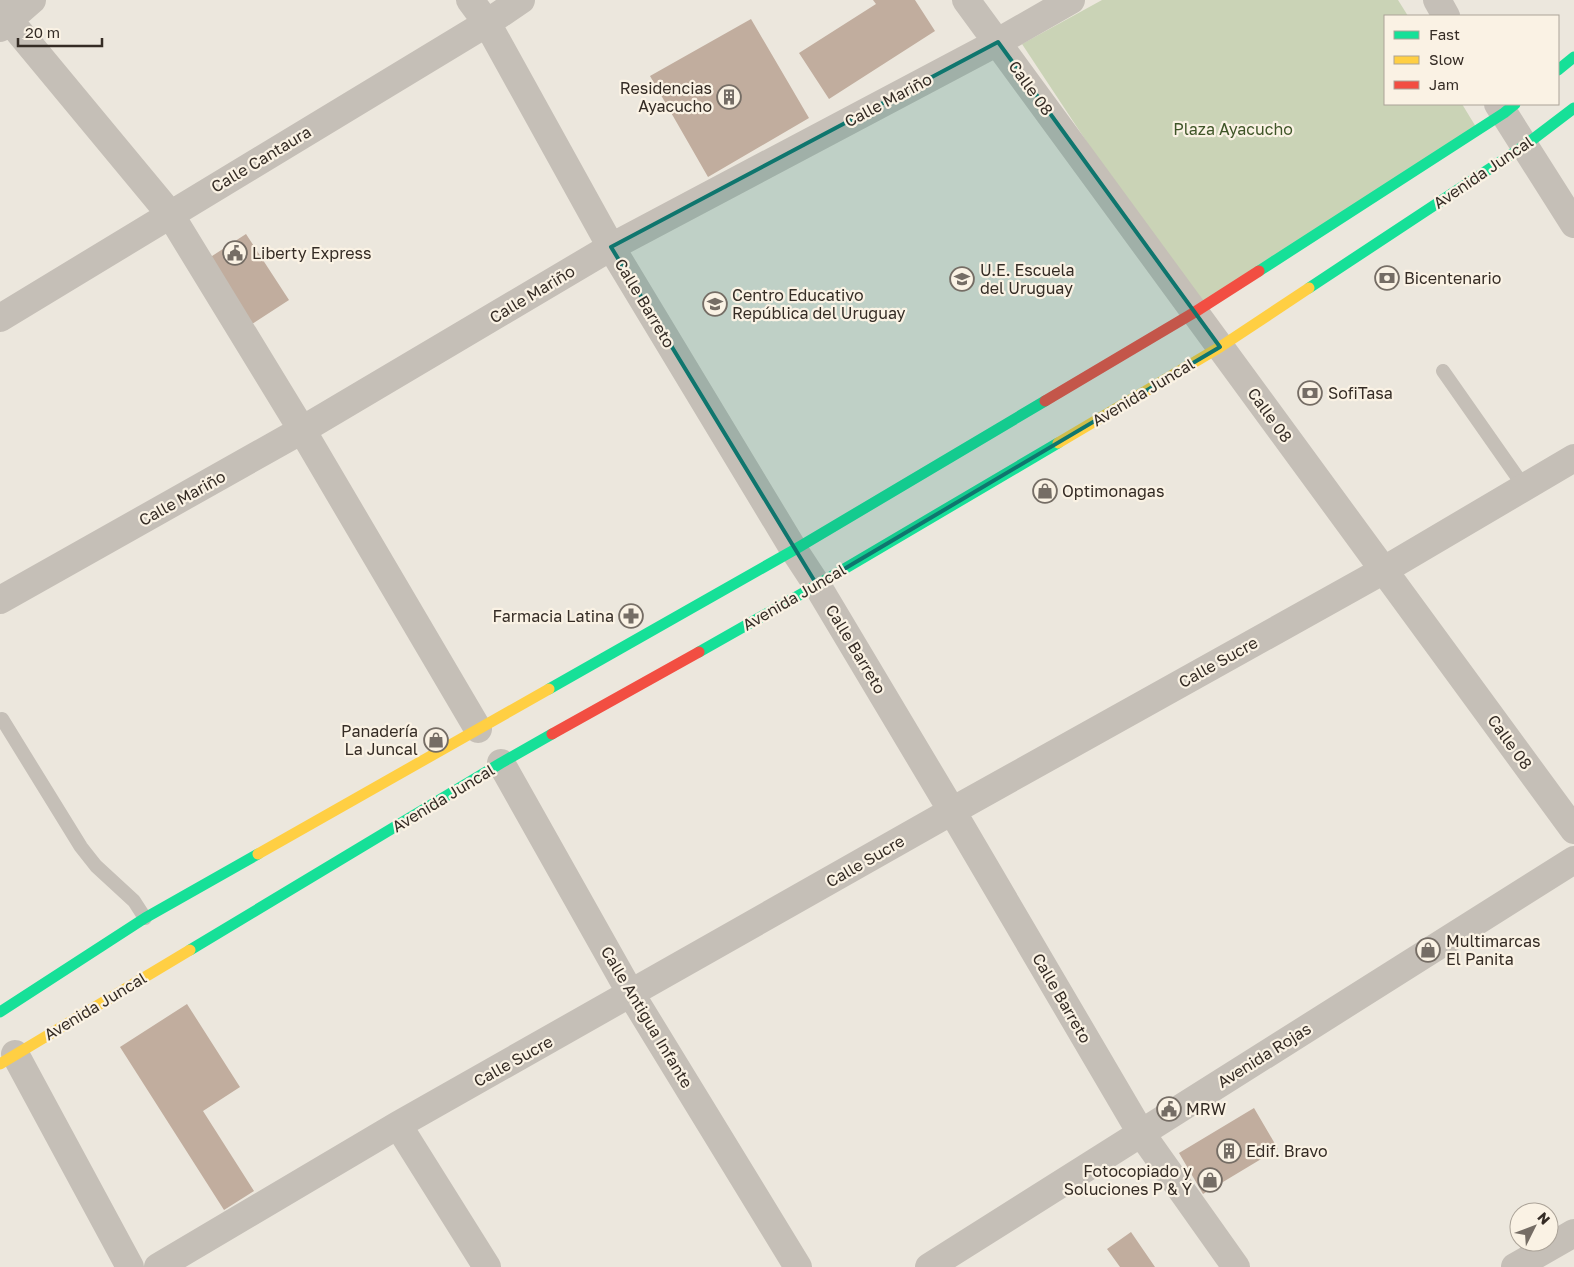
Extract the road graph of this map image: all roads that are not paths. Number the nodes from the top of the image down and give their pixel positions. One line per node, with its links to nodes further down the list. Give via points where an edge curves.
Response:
1 (32, 0): 8 (street)
2 (470, 0): 9 (street, Calle Barreto)
3 (521, 0): 9 (street, Calle Cantaura)
4 (966, 0): 10 (street, Calle 08)
5 (1071, 0): 10 (street, Calle Mariño)
6 (1437, 0): 7 (street)
7 (1445, 15)
8 (3, 19): 16 (street)
9 (487, 23): 16 (street, Calle Cantaura); 18 (street, Calle Barreto)
10 (998, 42): 18 (street, Calle Mariño); 19 (street, Calle 08)
11 (1574, 57): 12 (street)
12 (1559, 69)
13 (1506, 107): 15 (street); 19 (street)
14 (1574, 108): 15 (street, Avenida Juncal)
15 (1524, 146): 17 (street); 21 (street, Avenida Juncal)
16 (170, 214): 20 (street, Calle Cantaura); 23 (street)
17 (1574, 224)
18 (611, 247): 23 (street, Calle Mariño); 26 (street, Calle Barreto)
19 (1195, 312): 21 (street, Calle 08); 26 (street)
20 (0, 318)
21 (1220, 347): 27 (street, Calle 08); 28 (street, Avenida Juncal)
22 (1443, 370): 25 (lane)
23 (302, 430): 29 (street, Calle Mariño); 31 (street)
24 (1574, 458): 25 (street, Calle Sucre)
25 (1525, 488): 27 (street, Calle Sucre)
26 (794, 550): 28 (street, Calle Barreto); 31 (street)
27 (1384, 570): 33 (street, Calle Sucre); 34 (street, Calle 08)
28 (817, 585): 32 (street, Avenida Juncal); 33 (street, Calle Barreto)
29 (0, 600)
30 (2, 719): 36 (lane, via 81,846 96,866 134,901)
31 (478, 729): 36 (street)
32 (502, 763): 37 (street, Calle Antigua Infante); 39 (street, Avenida Juncal)
33 (952, 811): 37 (street, Calle Sucre); 41 (street, Calle Barreto)
34 (1574, 830)
35 (1574, 860): 41 (street, Avenida Rojas)
36 (145, 918): 38 (street)
37 (631, 994): 40 (street, Calle Sucre); 46 (street, Calle Antigua Infante)
38 (0, 1012)
39 (8, 1059): 43 (street)
40 (398, 1125): 44 (street, Calle Sucre); 45 (street)
41 (1141, 1133): 47 (street, Avenida Rojas); 48 (street, Calle Barreto)
42 (1574, 1233): 49 (street)
43 (130, 1267)
44 (158, 1267)
45 (487, 1267)
46 (798, 1267)
47 (929, 1267)
48 (1236, 1267)
49 (1515, 1267)

